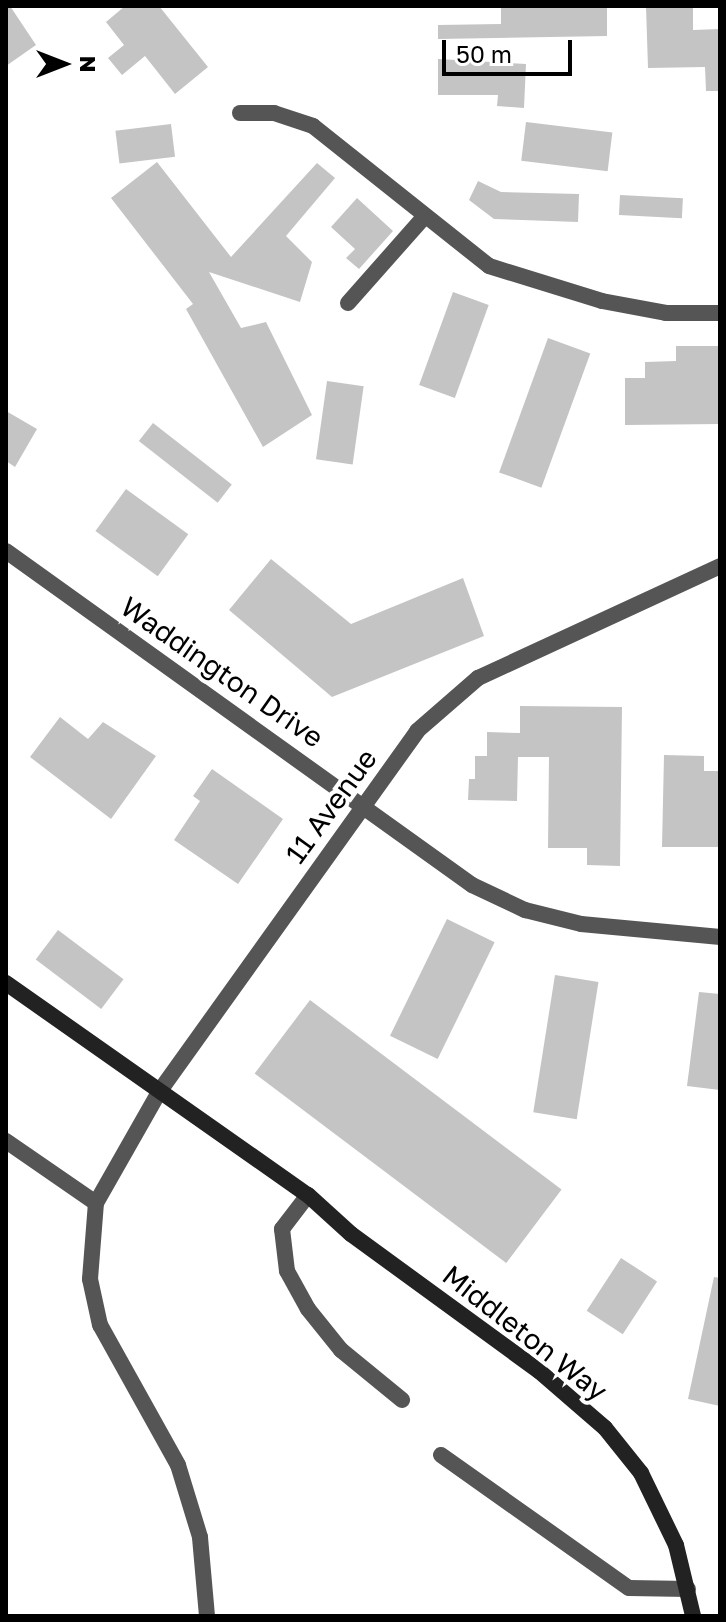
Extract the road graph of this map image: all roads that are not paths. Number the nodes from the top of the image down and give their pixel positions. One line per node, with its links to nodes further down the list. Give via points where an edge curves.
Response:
1 (240, 113): 2 (street, via 274,113 313,126)
2 (424, 217): 3 (street); 4 (street, via 489,266 602,301 666,313)
3 (348, 303)
4 (720, 313)
5 (6, 551): 7 (street, Waddington Drive)
6 (720, 566): 7 (street, 11 Avenue, via 478,678 417,731)
7 (363, 804): 8 (street, Waddington Drive, via 472,885 525,910 581,924); 10 (street, 11 Avenue)
8 (720, 937)
9 (6, 983): 10 (street, Middleton Way)
10 (159, 1092): 12 (street, Middleton Way); 13 (street, 11 Avenue)
11 (6, 1141): 13 (street)
12 (308, 1195): 14 (street, via 282,1229 287,1271 308,1309 341,1350); 16 (street, Middleton Way, via 351,1234 539,1371 605,1428 641,1473 676,1545)
13 (96, 1203): 17 (street, 11 Avenue, via 90,1279 100,1325 178,1465 200,1537)
14 (402, 1400)
15 (441, 1455): 16 (street, via 629,1588)
16 (688, 1589): 18 (street, Middleton Way)
17 (207, 1616)
18 (693, 1616)

